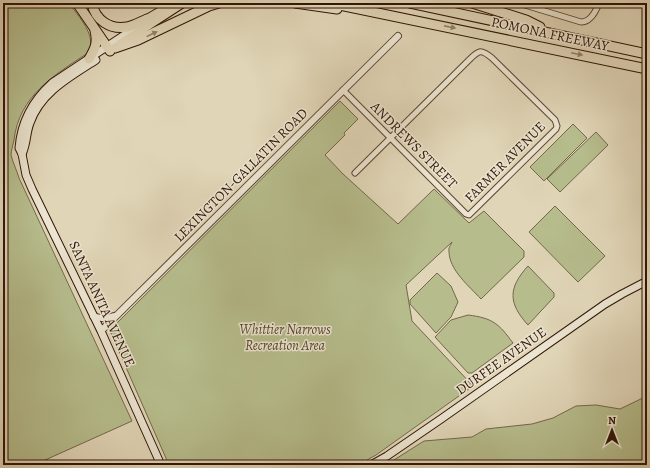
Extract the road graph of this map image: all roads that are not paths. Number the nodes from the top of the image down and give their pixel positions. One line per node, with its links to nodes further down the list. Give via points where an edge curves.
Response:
1 (77, 3): 14 (highway)
2 (92, 3): 12 (highway, via 99,19 113,27 127,27)
3 (173, 3): 12 (main road, SANTA ANITA AVENUE)
4 (183, 3): 17 (main road, SANTA ANITA AVENUE)
5 (219, 3): 17 (highway, one-way to 5, via 138,40)
6 (295, 3): 13 (highway)
7 (330, 3): 13 (highway, POMONA FREEWAY)
8 (410, 3): 15 (highway, POMONA FREEWAY)
9 (472, 3): 15 (highway, via 526,20)
10 (524, 3): 11 (street, via 571,20 585,22 590,19)
11 (599, 3)
12 (147, 20): 17 (main road, SANTA ANITA AVENUE)
13 (411, 20): 20 (highway, POMONA FREEWAY, one-way to 20)
14 (95, 30): 17 (highway); 19 (highway, via 96,46)
15 (550, 32): 18 (highway, POMONA FREEWAY)
16 (398, 36): 21 (street, LEXINGTON-GALLATIN ROAD)
17 (111, 49): 19 (main road, SANTA ANITA AVENUE); 23 (main road, SANTA ANITA AVENUE, via 47,94 30,123)
18 (647, 54)
19 (89, 59): 23 (main road, SANTA ANITA AVENUE, via 42,92 24,122 19,148)
20 (647, 69)
21 (343, 90): 22 (street, ANDREWS STREET); 27 (street, LEXINGTON-GALLATIN ROAD)
22 (390, 138): 24 (street); 25 (street, ANDREWS STREET); 25 (street, FARMER AVENUE, via 477,52 483,52 495,60 555,120 557,126)
23 (22, 154): 28 (main road, SANTA ANITA AVENUE, via 29,182)
24 (355, 173)
25 (469, 215)
26 (647, 281): 31 (main road, DURFEE AVENUE, via 605,304)
27 (118, 315): 28 (street, via 107,319); 29 (street, LEXINGTON-GALLATIN ROAD)
28 (93, 316): 29 (main road, SANTA ANITA AVENUE)
29 (101, 331): 30 (main road, SANTA ANITA AVENUE)
30 (161, 465)
31 (371, 465)

